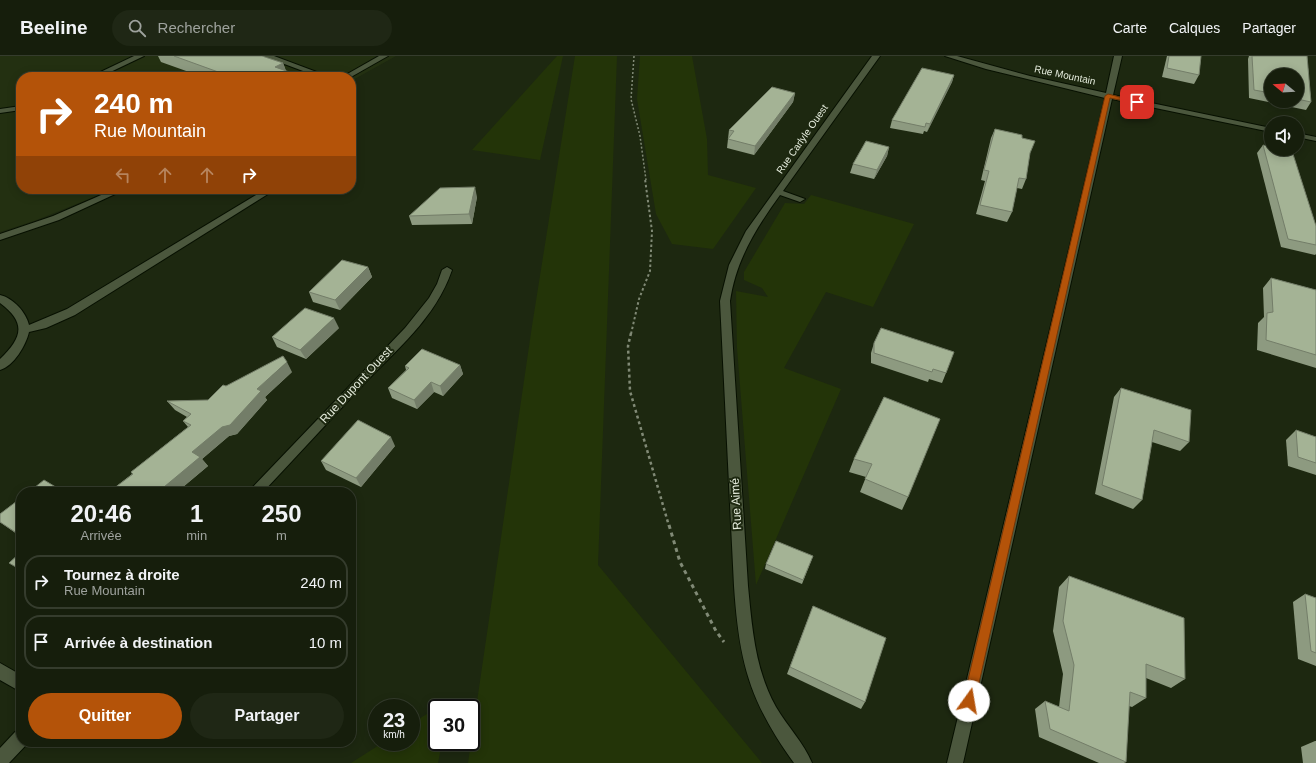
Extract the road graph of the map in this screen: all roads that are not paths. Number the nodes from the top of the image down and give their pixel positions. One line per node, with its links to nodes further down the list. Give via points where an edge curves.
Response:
1 (140, 56): 7 (street)
2 (267, 56): 8 (street)
3 (384, 56): 9 (street)
4 (876, 56): 16 (street, Rue Carlyle Ouest)
5 (949, 56): 10 (street, Rue Mountain, via 1005,73)
6 (1118, 56): 10 (street)
7 (105, 72)
8 (312, 72)
9 (355, 72)
10 (1108, 96): 13 (street, Rue Mountain); 32 (street)
11 (16, 109): 12 (street)
12 (0, 111)
13 (1264, 129)
14 (1304, 136): 15 (street)
15 (1316, 139)
16 (778, 192): 19 (street); 20 (street, Rue Carlyle Ouest)
17 (111, 194): 21 (street, via 56,218)
18 (264, 194): 24 (street, via 71,312)
19 (800, 199)
20 (748, 236): 31 (street, Rue Aimé, via 729,276 725,301 745,622 751,662 761,693 771,716)
21 (0, 237)
22 (446, 270): 26 (street, Rue Dupont Ouest, via 443,284 412,325)
23 (0, 298): 24 (street, via 18,311 23,319)
24 (24, 330): 25 (street, via 21,345)
25 (0, 366)
26 (260, 487)
27 (0, 671): 28 (street)
28 (16, 681)
29 (16, 743): 30 (street)
30 (0, 760)
31 (804, 763)
32 (954, 763)

